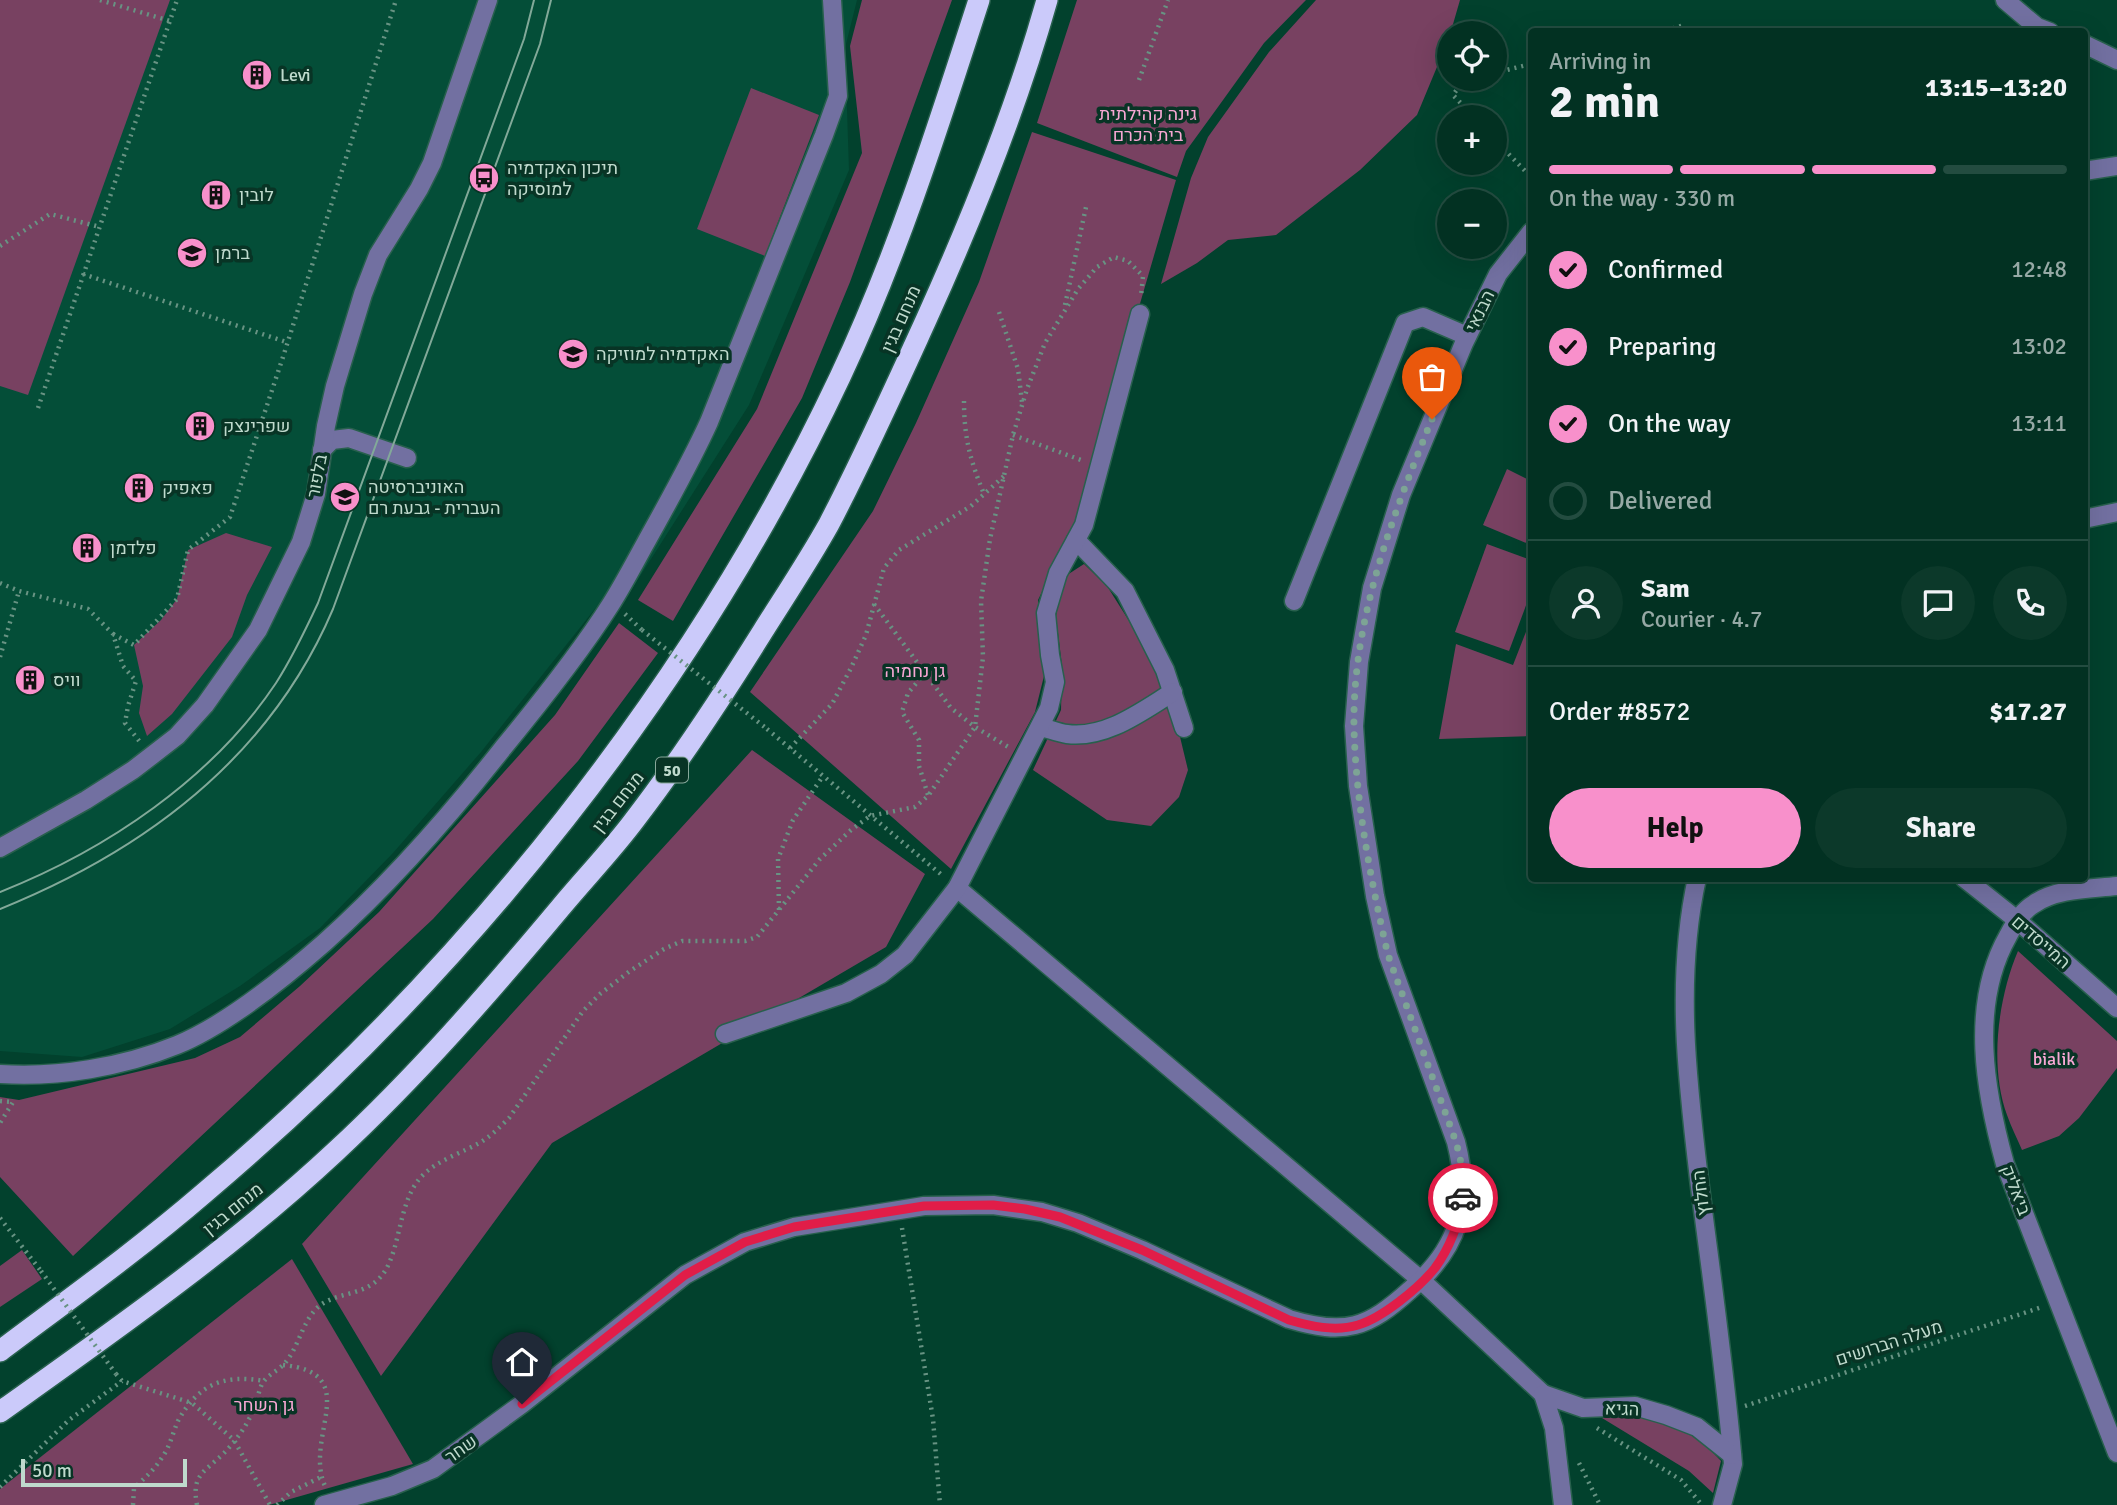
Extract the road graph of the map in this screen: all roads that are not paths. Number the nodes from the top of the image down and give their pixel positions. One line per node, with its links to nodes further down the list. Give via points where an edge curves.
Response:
1 (488, 0): 14 (street, בלפור, via 432,163 378,255)
2 (832, 0): 33 (street, via 838,96 709,422 611,604 527,718 395,876 296,968 257,997 178,1045 140,1058 94,1068)
3 (979, 0): 35 (highway, מנחם בגין, via 906,215 841,374 758,533 615,753 470,934 348,1061 201,1196)
4 (1047, 0): 36 (highway, מנחם בגין / 50, via 1011,116 964,236 859,464 828,526 684,753 633,822 497,984 384,1105 269,1210)
5 (2005, 0): 6 (street)
6 (2040, 28)
7 (2088, 46): 8 (street)
8 (2117, 60)
9 (2117, 166): 10 (street)
10 (2088, 170)
11 (1528, 236): 13 (street, הבנאי, via 1498,274)
12 (1140, 314): 20 (street, via 1084,525)
13 (1467, 336): 21 (street, via 1423,317 1405,323); 34 (street, הבנאי, via 1401,495 1372,588 1354,726 1364,829 1388,955 1456,1142 1463,1175 1457,1225 1435,1268)
14 (330, 410): 15 (street); 16 (street, בלפור)
15 (349, 438): 16 (street, via 332,440); 17 (street)
16 (323, 450): 25 (street, בלפור, via 301,542 258,631 205,705 152,756)
17 (407, 458)
18 (2117, 512): 19 (street)
19 (2088, 518)
20 (1076, 540): 22 (street, via 1125,591); 23 (street, via 1058,573 1046,613 1055,682)
21 (1294, 601)
22 (1172, 692): 23 (street, via 1127,720 1096,732 1068,734); 24 (street)
23 (1041, 727): 29 (street)
24 (1184, 728)
25 (0, 848)
26 (1696, 882): 41 (street, החלוץ, via 1687,942 1684,1020)
27 (1969, 882): 30 (street, המייסדים)
28 (2117, 886): 30 (street, via 2053,895 2034,903)
29 (957, 888): 32 (street, via 905,955 881,974 846,993); 34 (street, הגיא)
30 (2017, 920): 31 (street, המייסדים); 40 (street, ביאליק, via 1989,978 1986,1078 1994,1125)
31 (2117, 1008)
32 (725, 1034)
33 (0, 1074)
34 (1422, 1280): 37 (street, הגיא); 42 (street, שחר, via 1373,1319 1356,1326 1321,1327 1289,1320 1142,1250 1051,1214 993,1205 924,1206 766,1234 685,1275 433,1469)
35 (0, 1351)
36 (61, 1368): 38 (highway, מנחם בגין / 50); 39 (highway)
37 (1543, 1394): 41 (street, הגיא, via 1583,1408 1635,1406 1665,1415 1697,1427); 43 (street, via 1556,1438)
38 (0, 1412)
39 (0, 1418)
40 (2117, 1453)
41 (1732, 1455): 44 (street, החלוץ)
42 (328, 1504)
43 (1563, 1505)
44 (1721, 1505)

